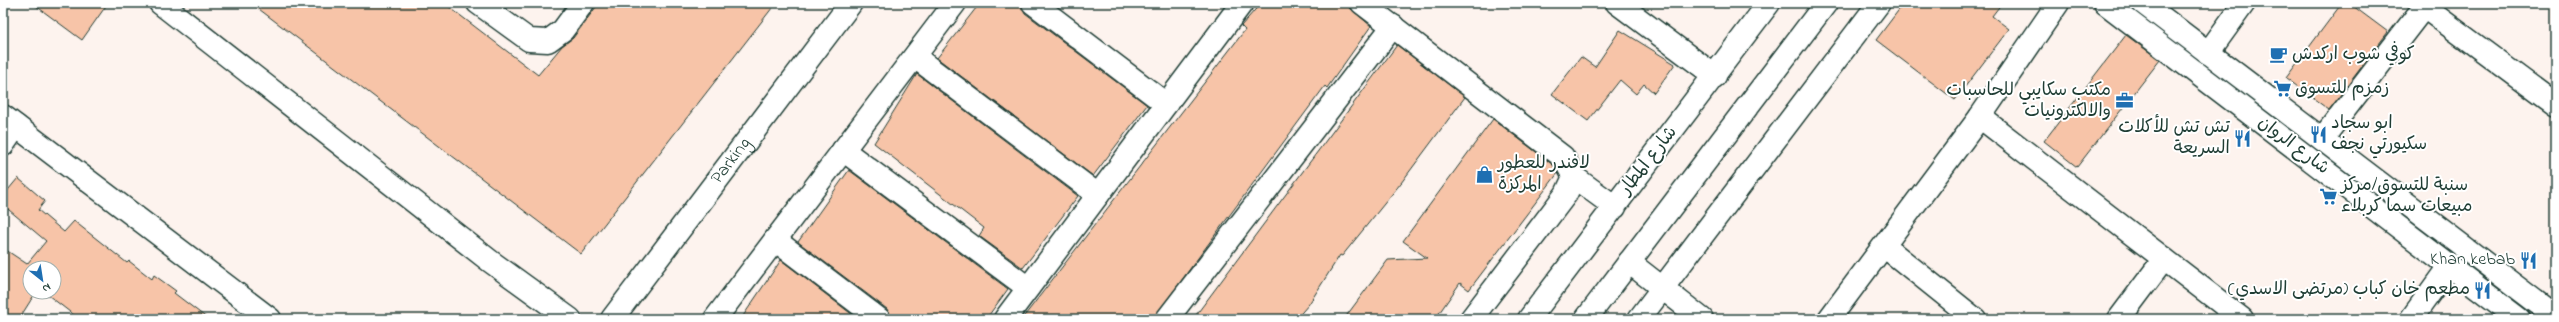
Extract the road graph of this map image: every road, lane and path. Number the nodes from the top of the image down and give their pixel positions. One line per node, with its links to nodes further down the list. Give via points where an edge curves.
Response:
1 (478, 3): 2 (street, via 529,40 548,40 563,30)
2 (583, 3)
3 (851, 3): 42 (street, Parking)
4 (955, 3): 20 (street)
5 (1033, 3): 22 (street)
6 (1242, 3): 22 (street)
7 (1362, 3): 18 (street)
8 (1617, 3): 21 (street)
9 (1769, 3): 21 (street, شارع المطار)
10 (1826, 3): 35 (street)
11 (1879, 3): 38 (street)
12 (2058, 3): 24 (street)
13 (2105, 3): 36 (street, شارع الروان)
14 (2143, 3): 19 (street, شارع الروان)
15 (2244, 3): 19 (street)
16 (2426, 5): 23 (street); 26 (street)
17 (173, 7): 41 (street, via 490,261)
18 (1393, 26): 29 (street, via 1564,157); 46 (street)
19 (2208, 52): 26 (street, شارع الروان)
20 (914, 57): 28 (street); 30 (street)
21 (1715, 76): 31 (street, شارع المطار)
22 (1166, 104): 30 (street)
23 (2556, 105)
24 (1980, 117): 33 (street); 34 (street)
25 (9, 121): 27 (street); 40 (street)
26 (2322, 139): 39 (street, شارع الروان)
27 (3, 145)
28 (843, 150): 32 (street); 37 (street)
29 (1574, 177): 31 (street); 47 (street, via 1566,194)
30 (1098, 195): 37 (street)
31 (1615, 207): 48 (street, شارع المطار)
32 (775, 240): 43 (street); 44 (street)
33 (1884, 246): 52 (street); 53 (street)
34 (2164, 259): 54 (street); 55 (street)
35 (1629, 262): 38 (street); 49 (street)
36 (2450, 265): 56 (street); 57 (street, شارع الروان)
37 (1028, 288): 45 (street)
38 (1663, 288): 50 (street); 51 (street)
39 (2556, 317)
40 (270, 319)
41 (570, 319)
42 (612, 319)
43 (715, 319)
44 (879, 319)
45 (1005, 319)
46 (1167, 319)
47 (1471, 319)
48 (1529, 319)
49 (1586, 319)
50 (1639, 319)
51 (1702, 319)
52 (1829, 319)
53 (1975, 319)
54 (2119, 319)
55 (2242, 319)
56 (2410, 319)
57 (2519, 319)

